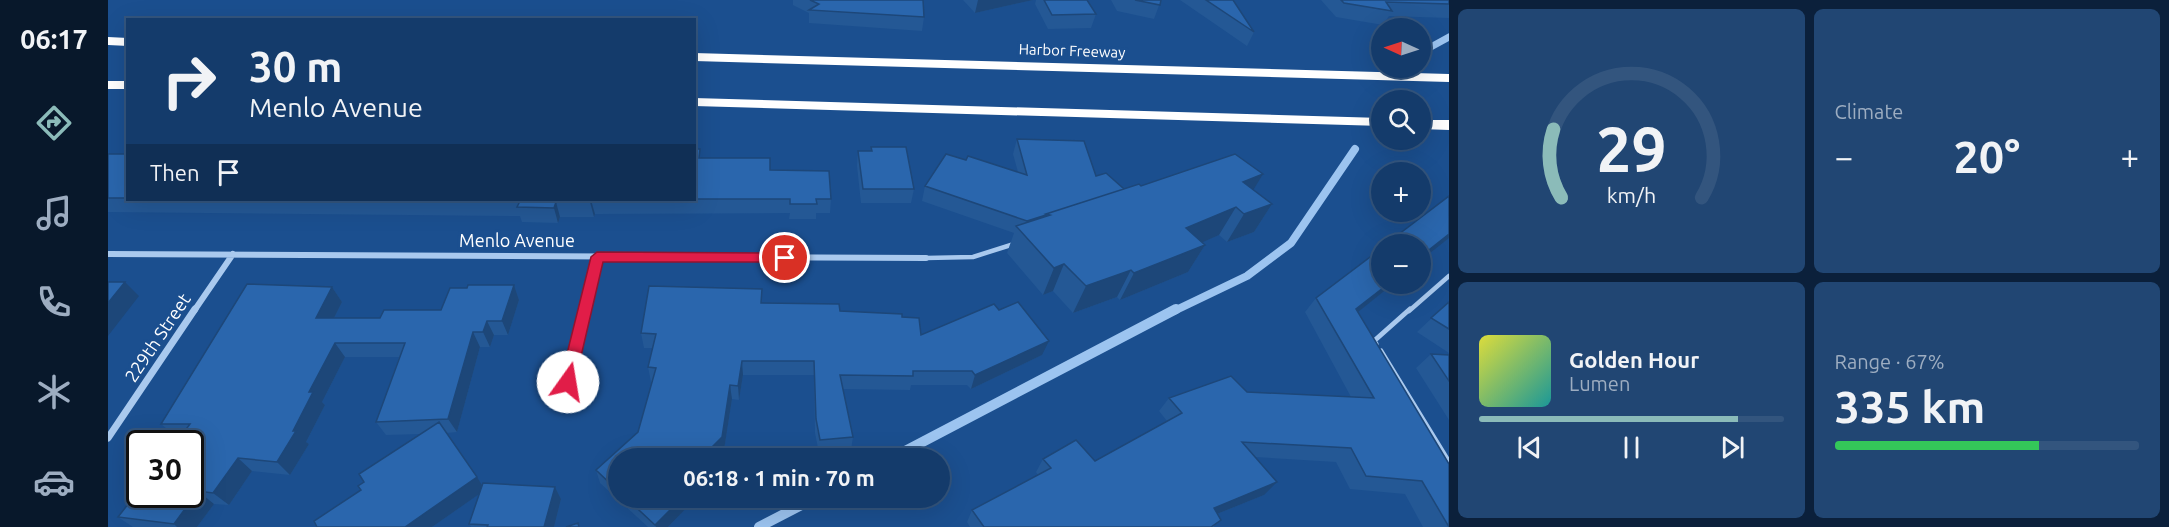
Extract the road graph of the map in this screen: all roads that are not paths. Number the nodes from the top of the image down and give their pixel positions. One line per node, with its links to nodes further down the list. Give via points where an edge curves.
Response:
1 (108, 41): 2 (highway)
2 (126, 42)
3 (696, 57): 4 (highway, Harbor Freeway)
4 (1449, 78)
5 (108, 85): 6 (highway)
6 (126, 85)
7 (696, 102): 8 (highway)
8 (1371, 122)
9 (1431, 124): 10 (highway)
10 (1449, 125)
11 (1018, 243): 15 (lane, via 973,257)
12 (108, 254): 13 (street, Menlo Avenue)
13 (233, 254): 14 (street, Menlo Avenue); 18 (street, 229th Street)
14 (597, 257): 15 (street, Menlo Avenue); 17 (street)
15 (926, 258)
16 (1449, 276): 19 (lane, via 1374,340)
17 (563, 404)
18 (108, 438)
19 (1449, 462)

